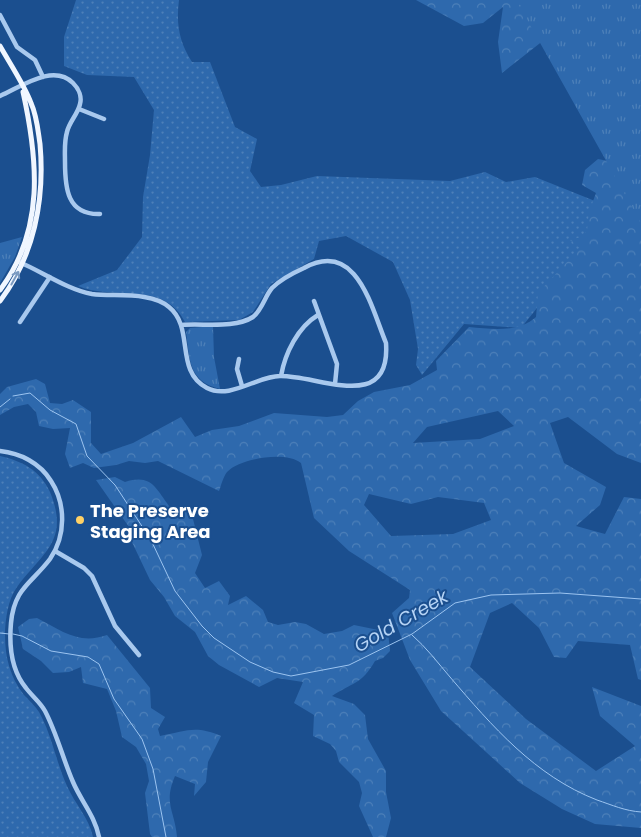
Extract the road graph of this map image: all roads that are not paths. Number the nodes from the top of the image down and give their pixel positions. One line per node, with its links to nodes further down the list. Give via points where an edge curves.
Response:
1 (0, 15): 3 (street, via 17,47 35,60)
2 (0, 46): 4 (main road)
3 (43, 77): 4 (street); 6 (street, via 58,74 73,84 80,97)
4 (22, 87): 5 (street); 9 (main road, via 33,138 35,173 30,224); 10 (main road, via 36,119 41,173 37,219)
5 (0, 96)
6 (79, 109): 7 (street); 8 (street, via 68,127 65,141 65,188 79,208)
7 (104, 119)
8 (100, 214)
9 (17, 261): 10 (street); 12 (main road)
10 (23, 264): 11 (street); 13 (main road, one-way to 10)
11 (50, 277): 16 (street); 17 (street, via 89,293 132,296 167,305 178,315)
12 (0, 290)
13 (0, 301)
14 (314, 301): 15 (street)
15 (318, 314): 19 (street, via 307,322 284,358); 20 (street, via 337,364)
16 (20, 322)
17 (182, 325): 20 (street, via 237,323 254,316 271,289 295,272 320,260 344,264 356,274 362,286 386,343 387,354 384,366 369,383 355,387); 21 (street, via 187,361 196,380 218,391)
18 (239, 359): 21 (street, via 237,368)
19 (281, 376): 20 (street); 21 (street)
20 (335, 384)
21 (242, 386)
22 (0, 450): 23 (street, via 17,454 45,472 58,493 63,519)
23 (55, 551): 24 (street, via 92,576 115,626); 25 (street, via 21,591 11,623 11,646 18,676 47,716 74,784 93,816)
24 (138, 654)
25 (98, 837)

